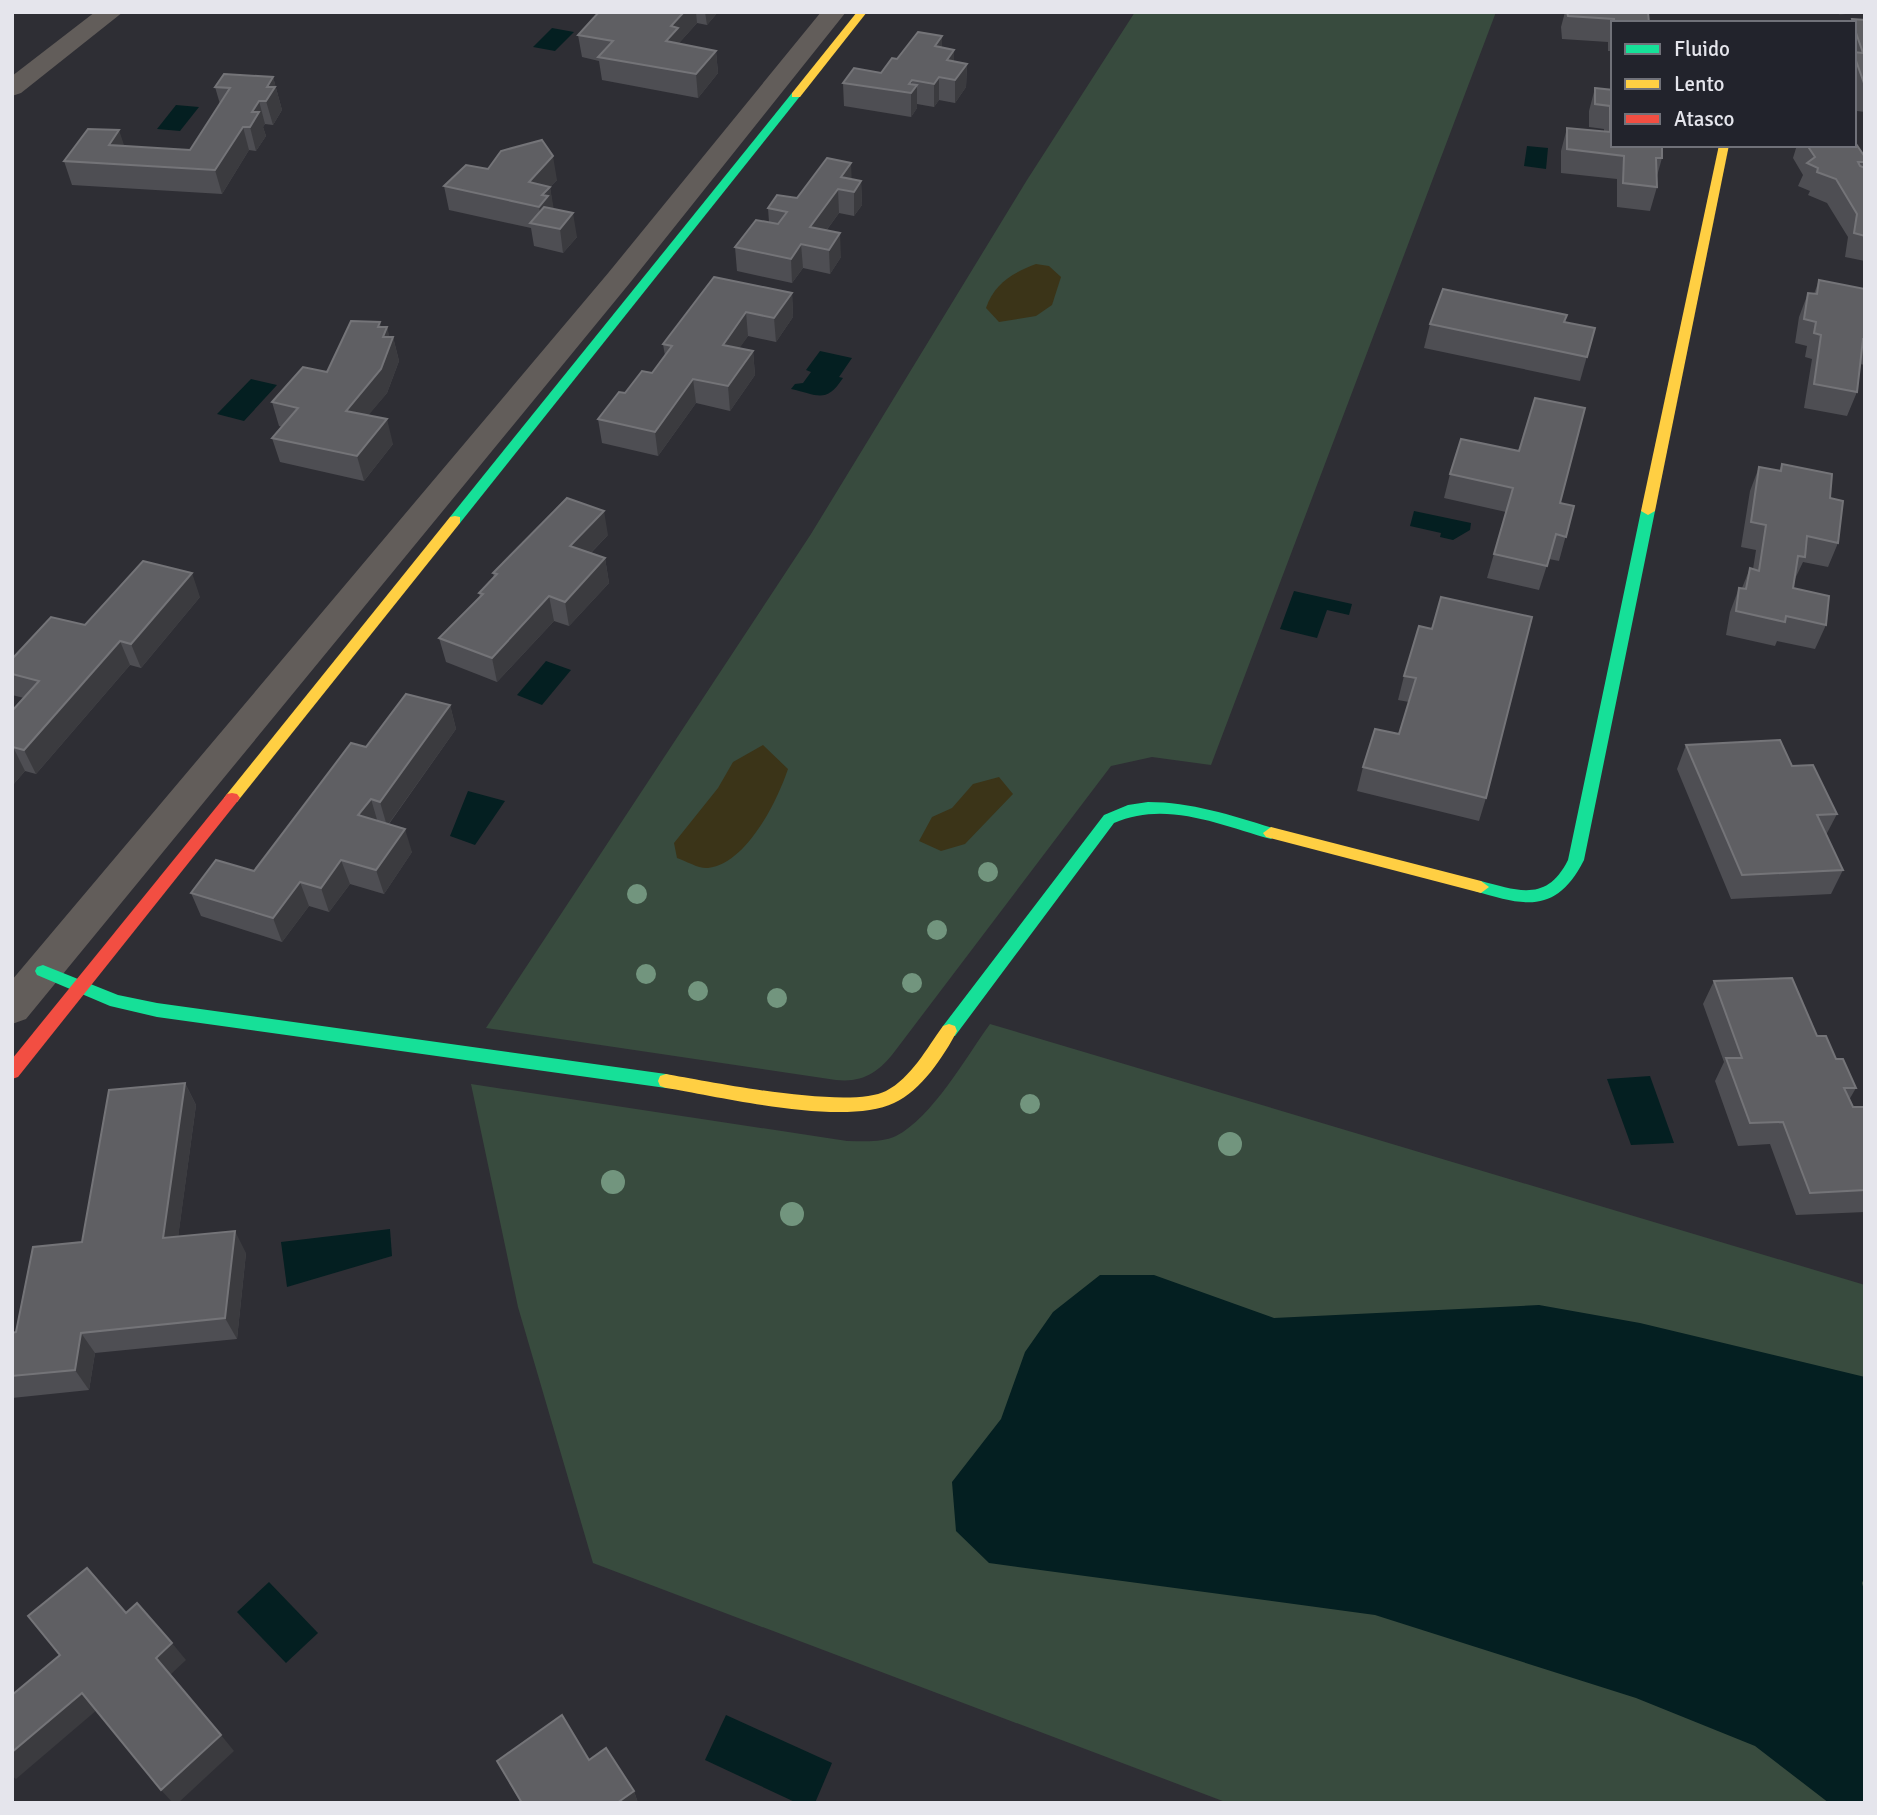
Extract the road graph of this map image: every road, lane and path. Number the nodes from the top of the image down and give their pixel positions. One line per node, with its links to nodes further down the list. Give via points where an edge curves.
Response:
1 (111, 12): 4 (street)
2 (834, 12): 6 (street)
3 (862, 12): 7 (street)
4 (12, 88)
5 (1724, 147): 7 (street, via 1576,860 1567,883 1556,892 1531,896 1504,893 1176,809 1156,806 1121,812 1101,826 916,1076 888,1099 849,1107 157,1010)
6 (43, 971): 7 (street); 8 (street)
7 (82, 988): 9 (street)
8 (12, 1008)
9 (12, 1072)

